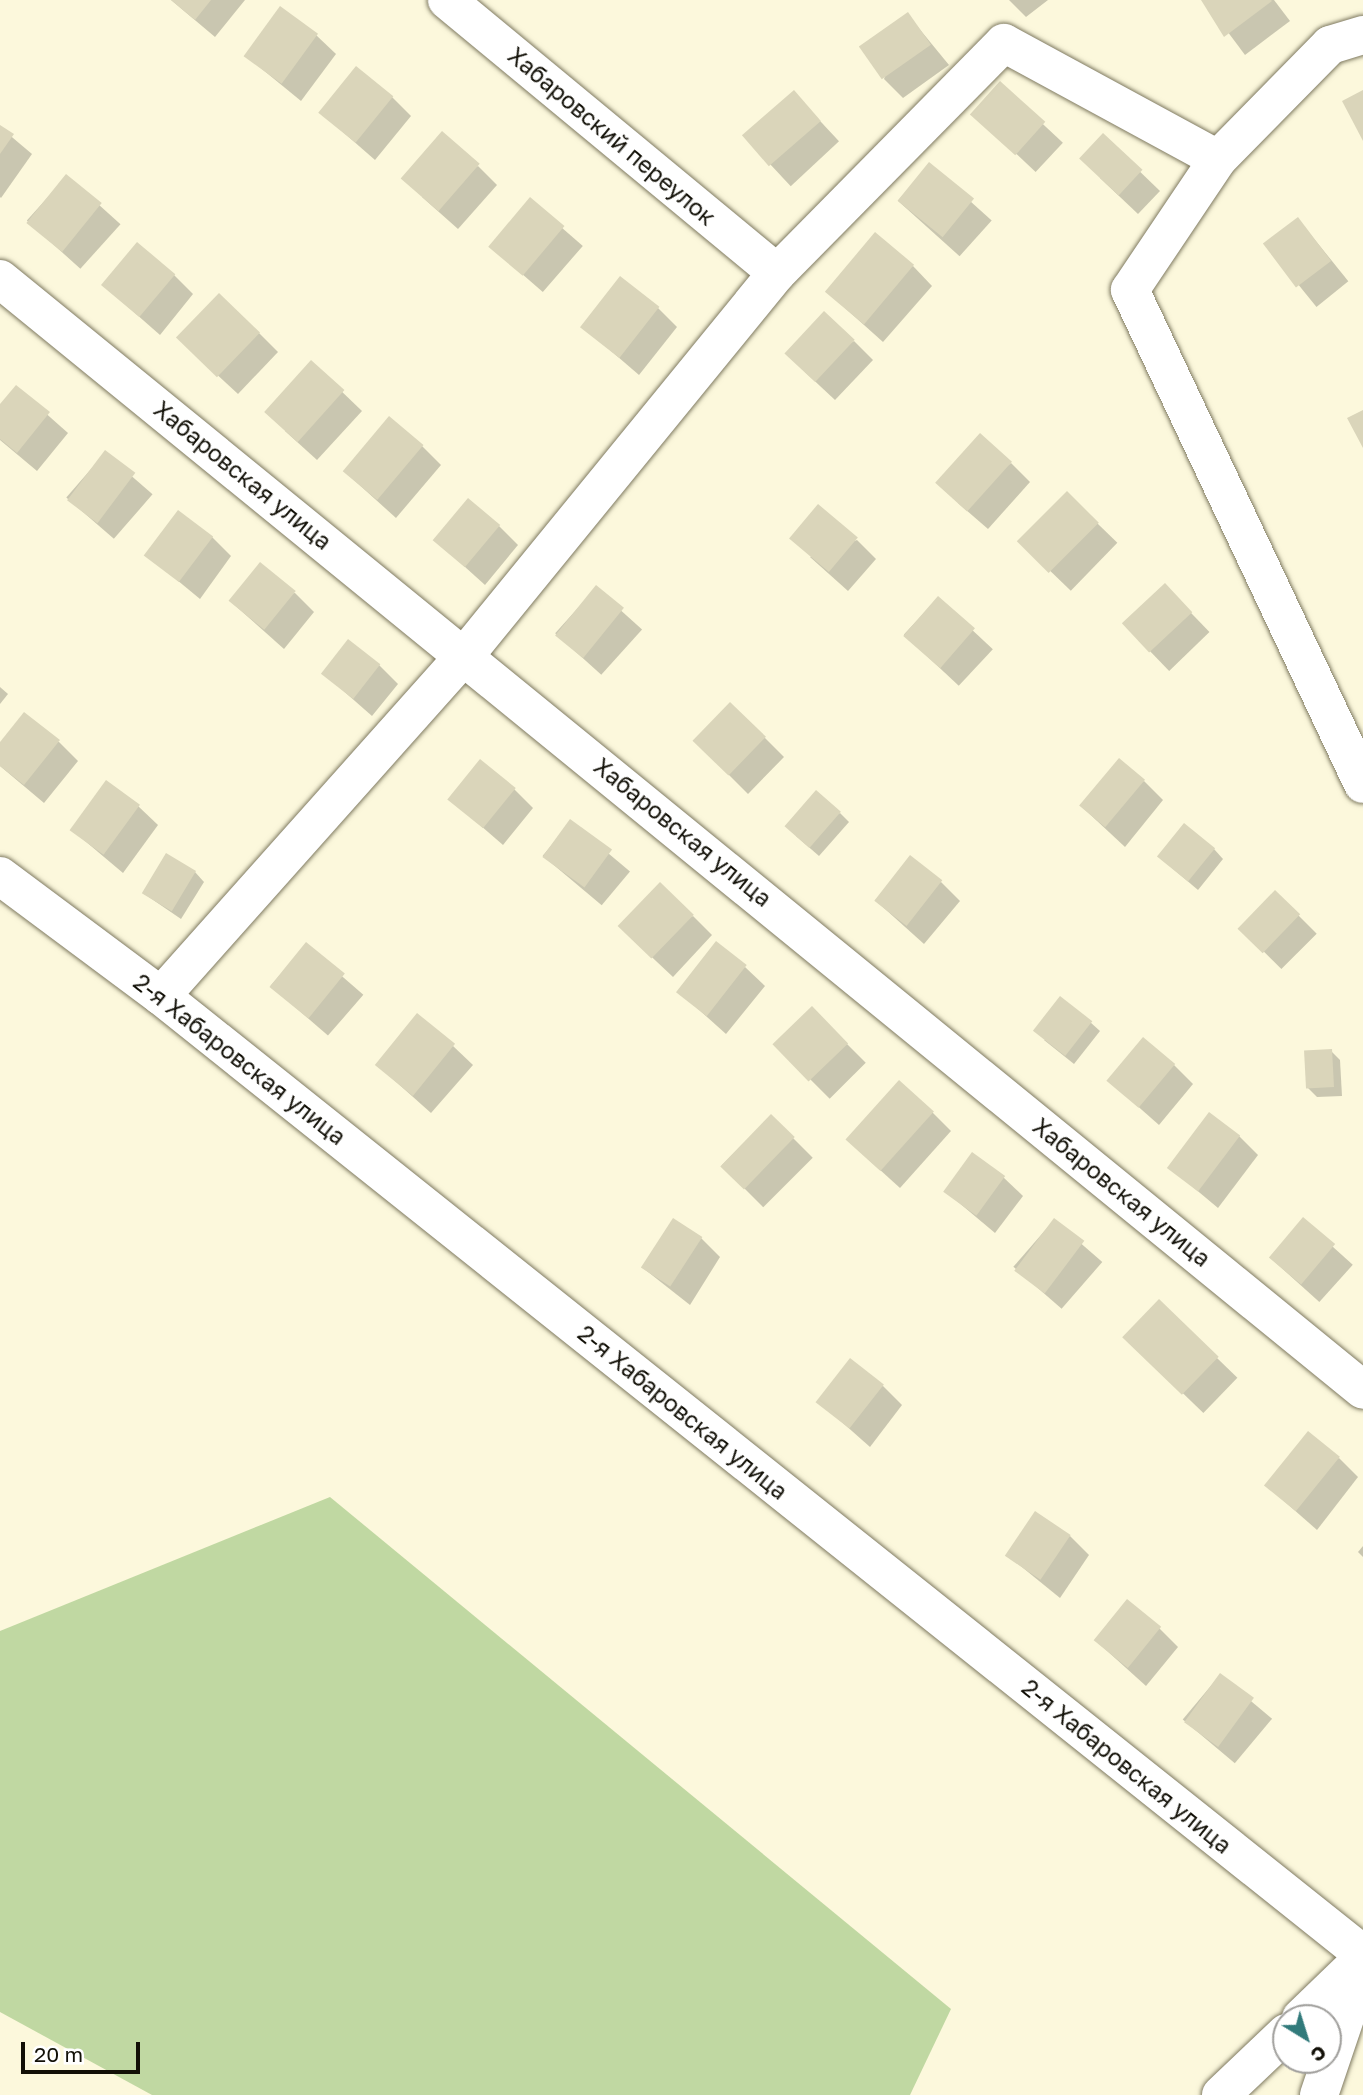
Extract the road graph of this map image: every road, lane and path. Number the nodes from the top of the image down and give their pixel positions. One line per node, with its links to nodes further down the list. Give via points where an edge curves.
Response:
1 (447, 0): 4 (street, Хабаровский переулок)
2 (1363, 35): 3 (street, via 1331,45)
3 (1219, 159): 4 (street, via 1004,43); 7 (street, via 1130,290)
4 (776, 272): 6 (street)
5 (0, 279): 6 (street, Хабаровская улица)
6 (466, 654): 9 (street); 10 (street, Хабаровская улица)
7 (1363, 784)
8 (0, 876): 9 (street, 2-я Хабаровская улица)
9 (161, 996): 11 (street, 2-я Хабаровская улица)
10 (1363, 1390)
11 (1363, 1956): 13 (street)
12 (1363, 1965): 16 (street)
13 (1315, 2004)
14 (1272, 2046): 15 (street)
15 (1221, 2095)
16 (1319, 2095)

